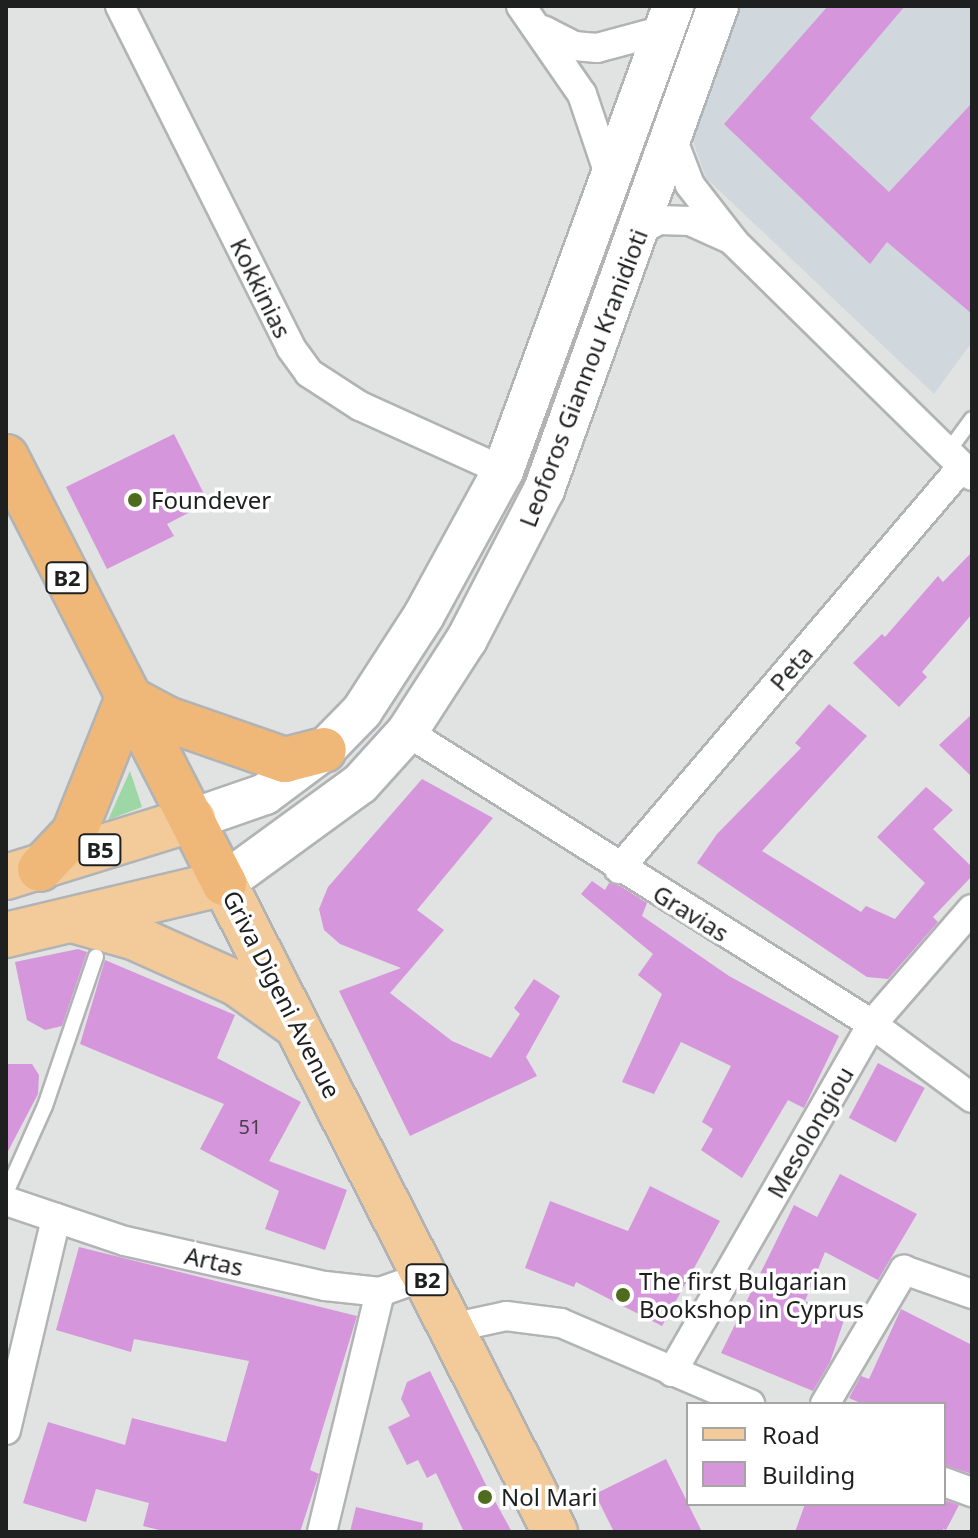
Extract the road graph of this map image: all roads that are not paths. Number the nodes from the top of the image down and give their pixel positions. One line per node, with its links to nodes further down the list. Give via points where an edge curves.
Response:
1 (120, 6): 12 (street, Kokkinias, via 291,348 309,373 360,406)
2 (718, 6): 5 (main road, Leoforos Giannou Kranidioti)
3 (530, 17): 4 (street, via 574,46 597,48); 6 (street, via 582,94)
4 (669, 18): 6 (main road, Leoforos Giannou Kranidioti)
5 (672, 138): 7 (main road, Leoforos Giannou Kranidioti); 8 (street, via 690,185)
6 (610, 177): 12 (main road, Leoforos Giannou Kranidioti)
7 (639, 231): 8 (street, via 659,220 690,221); 14 (main road, Leoforos Giannou Kranidioti, via 522,540)
8 (735, 243): 11 (street)
9 (972, 419): 11 (lane)
10 (6, 457): 13 (highway, Griva Digeni Avenue / B2)
11 (960, 465): 17 (street, Peta)
12 (503, 471): 15 (main road, Leoforos Giannou Kranidioti, via 424,615 362,711)
13 (128, 698): 15 (highway, via 167,719 285,760); 16 (highway, Griva Digeni Avenue / B2); 18 (highway, via 74,833)
14 (407, 732): 17 (street, Gravias); 19 (main road, Leoforos Giannou Kranidioti, via 360,784)
15 (324, 750): 16 (main road, Leoforos Giannou Kranidioti, via 265,794)
16 (193, 819): 18 (main road, B5); 19 (highway, Griva Digeni Avenue / B2)
17 (619, 869): 23 (street, Gravias)
18 (23, 873)
19 (224, 883): 22 (main road); 24 (main road, Griva Digeni Avenue / B2)
20 (972, 909): 23 (street, Mesolongiou)
21 (6, 935): 22 (main road)
22 (85, 938): 24 (main road, via 133,937 236,983); 26 (lane, via 45,1106)
23 (872, 1024): 25 (street, Gravias); 33 (street, Mesolongiou)
24 (300, 1028): 29 (main road, Griva Digeni Avenue / B2)
25 (972, 1098)
26 (6, 1193)
27 (6, 1201): 28 (street, Artas)
28 (56, 1218): 30 (street, Artas, via 186,1255 325,1286); 36 (street)
29 (425, 1276): 30 (street, Artas); 32 (main road, Griva Digeni Avenue / B2)
30 (380, 1292): 39 (street)
31 (972, 1294): 35 (street, via 904,1270)
32 (451, 1328): 33 (street, via 531,1316 561,1323); 40 (main road, Griva Digeni Avenue / B2)
33 (672, 1372): 34 (street)
34 (745, 1402)
35 (826, 1402)
36 (6, 1430)
37 (946, 1483): 38 (street)
38 (972, 1492)
39 (322, 1532)
40 (555, 1532)

